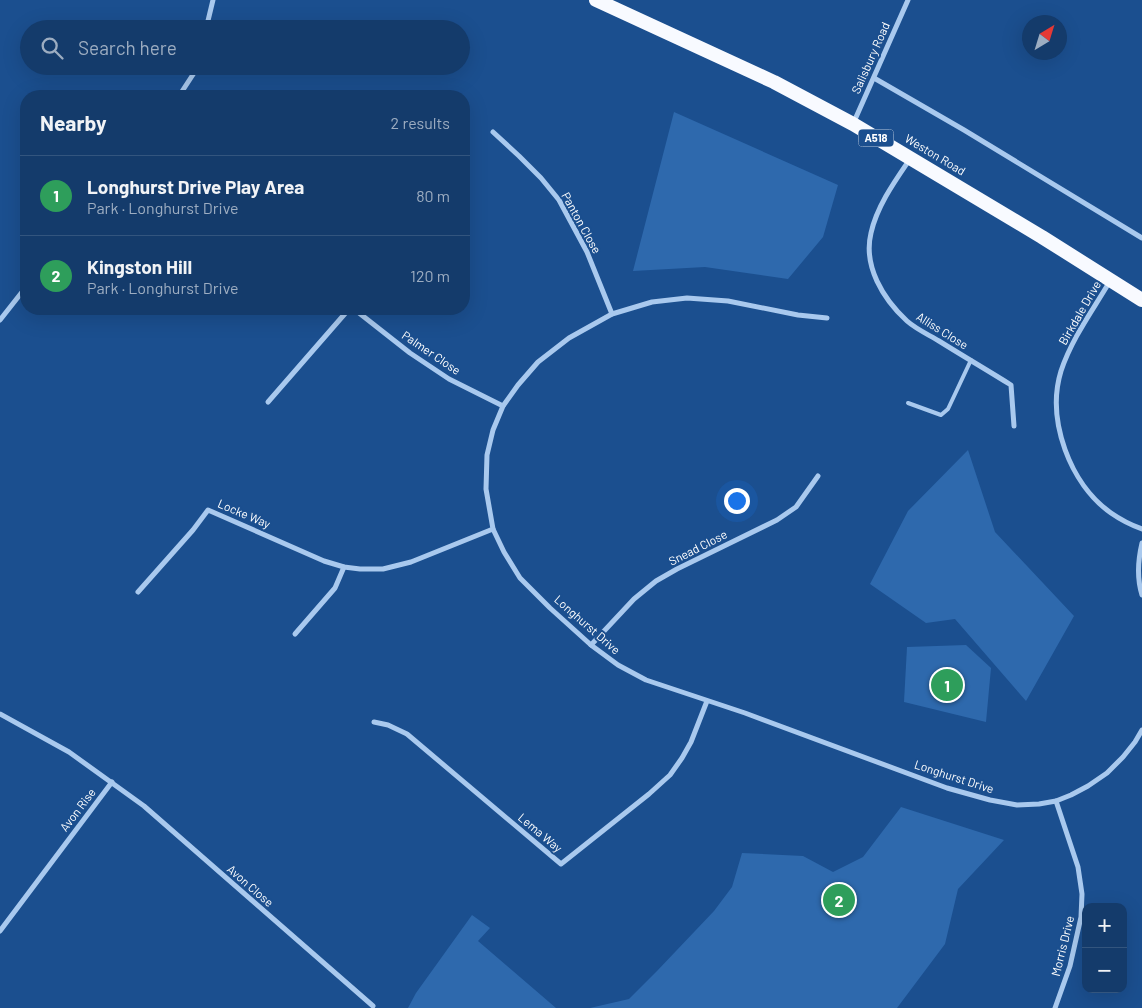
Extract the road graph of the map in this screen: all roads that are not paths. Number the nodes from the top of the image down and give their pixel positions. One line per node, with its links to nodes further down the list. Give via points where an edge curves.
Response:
1 (213, 0): 4 (street)
2 (596, 0): 8 (highway, Weston Road / A518, via 774,82)
3 (908, 0): 6 (street, Salisbury Road)
4 (208, 20)
5 (193, 75): 7 (street)
6 (874, 78): 8 (street, Salisbury Road); 11 (street)
7 (183, 90)
8 (853, 124): 10 (highway, Weston Road / A518)
9 (494, 132): 15 (street, Panton Close, via 542,178 559,200 587,252)
10 (910, 158): 12 (highway, Weston Road / A518); 20 (street, Alliss Close, via 883,202 873,226 869,248 873,271 881,290 908,322)
11 (1142, 238)
12 (1111, 280): 14 (highway, Weston Road / A518); 27 (street, Birkdale Drive, via 1081,328 1061,371 1057,414 1061,440 1079,478 1111,513)
13 (20, 295): 19 (street)
14 (1142, 300)
15 (612, 314): 18 (street, Longhurst Drive, via 652,302 687,298 728,301); 23 (street, Longhurst Drive, via 569,338 538,362)
16 (344, 315): 21 (street)
17 (362, 315): 23 (street, Palmer Close, via 449,379)
18 (827, 318)
19 (0, 320)
20 (971, 360): 22 (lane, via 948,409 942,415); 24 (street, Alliss Close, via 1011,385)
21 (268, 402)
22 (908, 403)
23 (503, 406): 26 (street, Longhurst Drive, via 487,455 486,489)
24 (1014, 426)
25 (818, 476): 33 (street, Snead Close, via 796,507 777,520 656,581 634,599)
26 (494, 529): 29 (street, Locke Way, via 411,562 383,568); 33 (street, Longhurst Drive, via 520,578)
27 (1142, 529)
28 (1142, 543): 31 (street, via 1139,576)
29 (344, 567): 30 (street, Locke Way, via 208,510); 32 (street, via 335,588)
30 (138, 592)
31 (1142, 595)
32 (295, 634)
33 (591, 646): 34 (street, Longhurst Drive, via 646,680)
34 (707, 701): 36 (street, Lema Way, via 691,742 670,775 561,864 407,734); 39 (street, Longhurst Drive, via 947,788 1017,804)
35 (0, 714): 38 (street, Avon Rise, via 68,752)
36 (374, 722)
37 (1142, 730): 39 (street, Longhurst Drive, via 1123,757 1107,772 1088,786)
38 (112, 782): 40 (street, Avon Rise); 41 (street, Avon Close, via 144,806)
39 (1056, 801): 42 (street, Morris Drive, via 1078,867 1082,894 1081,917 1070,966)
40 (0, 931)
41 (373, 1006)
42 (1055, 1008)

